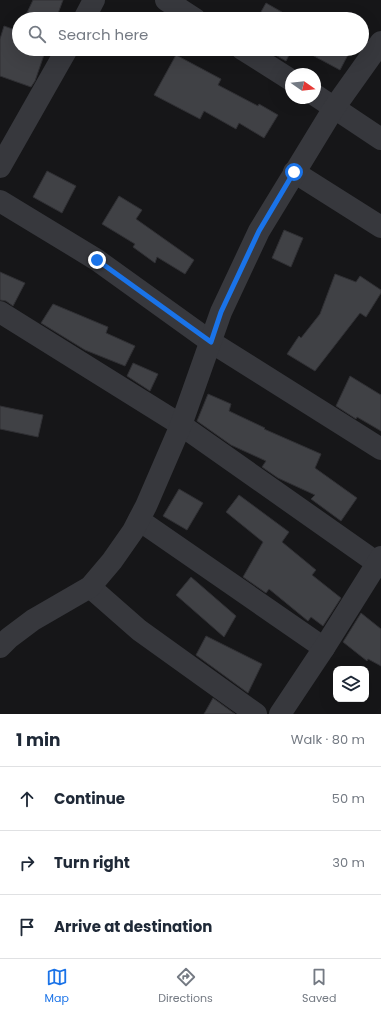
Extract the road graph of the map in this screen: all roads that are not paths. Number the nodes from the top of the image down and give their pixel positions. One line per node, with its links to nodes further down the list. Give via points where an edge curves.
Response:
1 (94, 0): 3 (street)
2 (166, 0): 4 (street)
3 (88, 12)
4 (184, 12)
5 (381, 42): 10 (street)
6 (63, 56): 12 (street)
7 (253, 56): 8 (street)
8 (285, 76)
9 (321, 100): 10 (street)
10 (334, 108): 11 (street); 13 (street)
11 (381, 139)
12 (0, 167)
13 (294, 172): 15 (street); 17 (street, via 259,231 221,312)
14 (0, 201): 17 (street, via 97,260)
15 (381, 227)
16 (0, 312): 18 (street)
17 (211, 342): 18 (street); 19 (street)
18 (181, 425): 20 (street); 21 (street)
19 (381, 449)
20 (139, 520): 22 (street, via 112,561); 24 (street)
21 (379, 560): 24 (street)
22 (90, 587): 23 (street, via 33,620); 25 (street, via 139,630)
23 (0, 647)
24 (324, 648): 26 (street)
25 (256, 714)
26 (280, 714)

